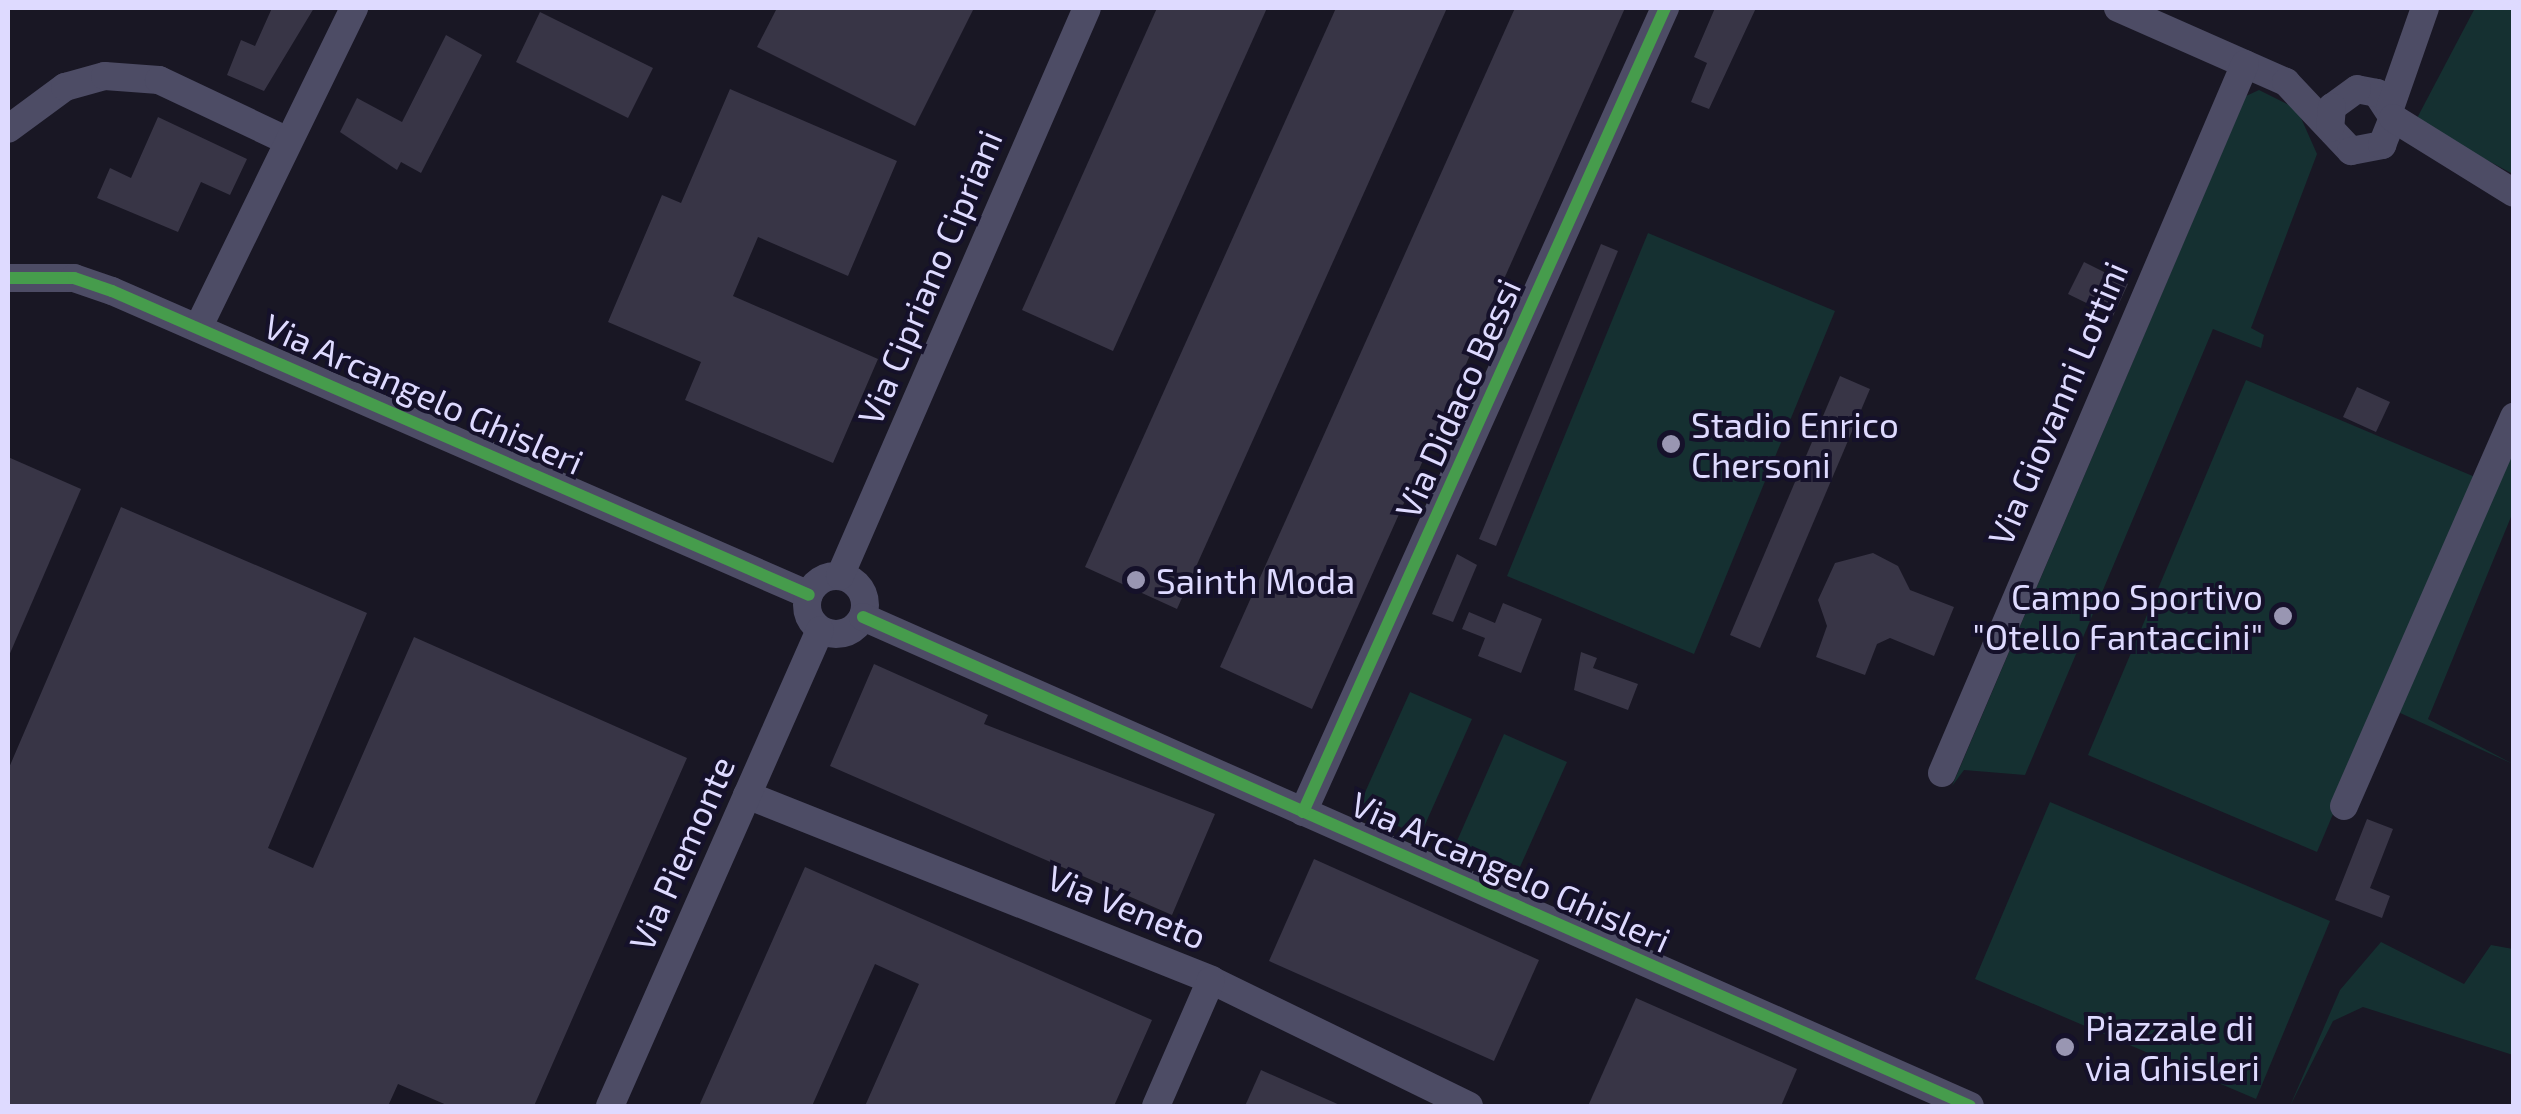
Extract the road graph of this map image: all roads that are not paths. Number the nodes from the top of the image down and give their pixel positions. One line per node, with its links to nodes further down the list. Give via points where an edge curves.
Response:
1 (354, 8): 13 (street)
2 (1086, 8): 20 (street, Via Cipriano Cipriani)
3 (1665, 8): 27 (street, Via Didaco Bessi)
4 (2118, 8): 7 (street)
5 (2424, 8): 6 (street)
6 (2406, 50): 9 (street); 10 (street)
7 (2245, 64): 8 (street); 24 (street, Via Giovanni Lottini)
8 (2286, 82): 9 (street); 11 (street)
9 (2352, 90): 10 (street); 11 (street, via 2332,106)
10 (2392, 112): 14 (street); 15 (street)
11 (2330, 128): 14 (street, via 2351,151)
12 (8, 129): 13 (street, via 66,87 105,76 160,80)
13 (286, 140): 18 (street)
14 (2382, 145): 15 (street)
15 (2436, 152): 16 (street)
16 (2514, 193)
17 (8, 278): 18 (street, Via Arcangelo Ghisleri, via 74,278)
18 (199, 326): 21 (street, Via Arcangelo Ghisleri)
19 (2514, 416): 26 (street)
20 (840, 576): 21 (street); 22 (street, via 862,590)
21 (809, 595): 23 (street)
22 (863, 617): 23 (street, via 845,634); 27 (street, Via Arcangelo Ghisleri)
23 (820, 630): 25 (street, Via Piemonte)
24 (1942, 773)
25 (748, 794): 28 (street, Via Veneto); 29 (street, Via Piemonte)
26 (2344, 806)
27 (1302, 812): 32 (street, Via Arcangelo Ghisleri)
28 (1210, 980): 30 (street); 31 (street, Via Veneto)
29 (610, 1106)
30 (1156, 1106)
31 (1469, 1106)
32 (1970, 1106)

